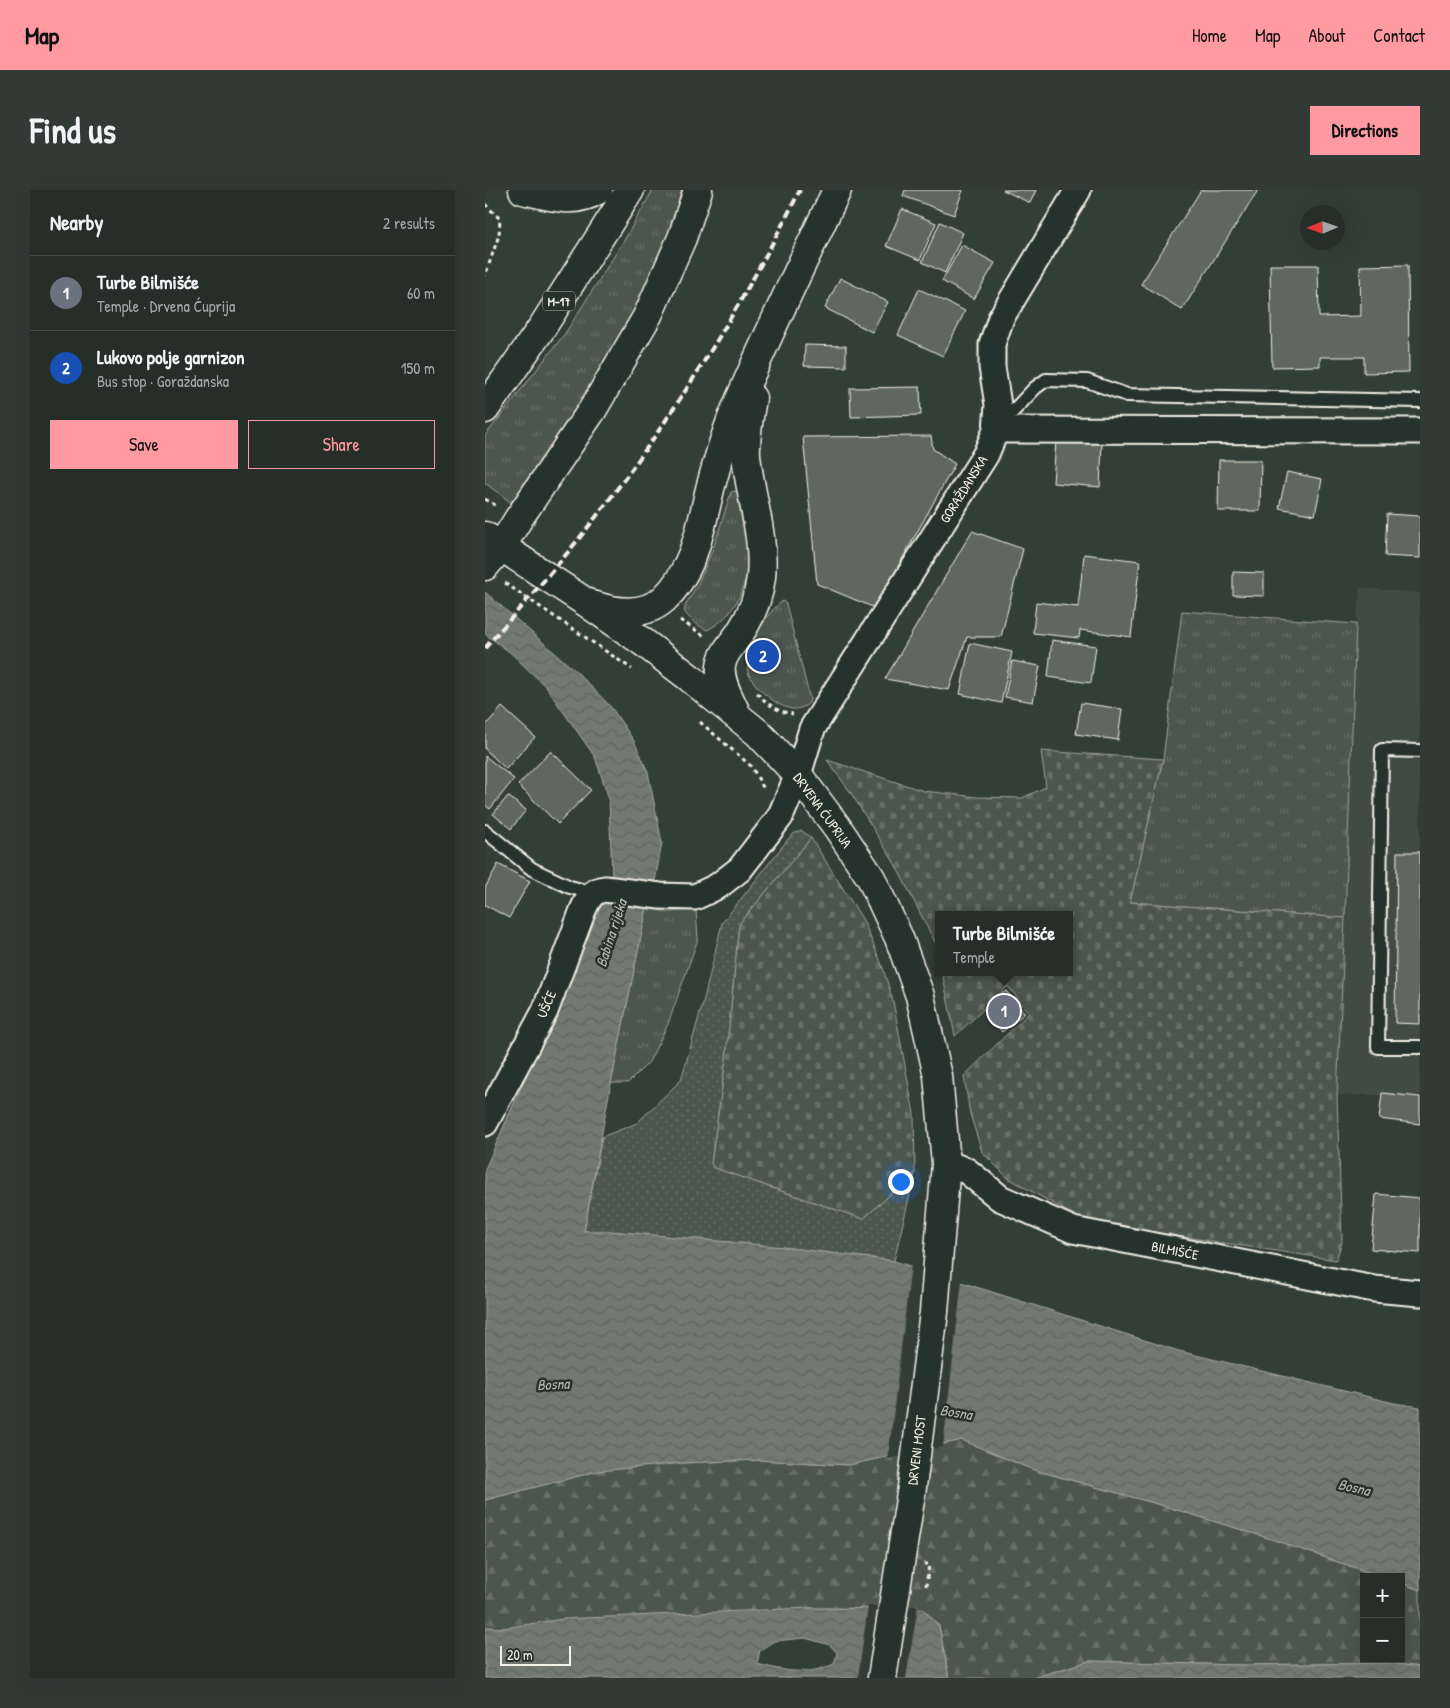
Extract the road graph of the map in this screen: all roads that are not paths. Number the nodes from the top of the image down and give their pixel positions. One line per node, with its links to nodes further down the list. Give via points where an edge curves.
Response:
1 (523, 190): 7 (main road)
2 (598, 190): 7 (main road, via 589,196 569,200)
3 (629, 190): 10 (main road, M-17, via 541,330)
4 (698, 190): 13 (main road, via 682,238 648,315 593,409)
5 (837, 190): 8 (main road)
6 (1078, 190): 11 (street, GORAŽDANSKA, via 1001,318 992,344 998,405)
7 (553, 194)
8 (758, 358): 14 (main road, via 722,447 697,543 673,589 664,599 641,611 622,612); 15 (main road, via 746,453 761,540 761,577 755,608 721,666 723,681)
9 (1420, 401): 11 (lane, via 1127,395 1087,381 1045,380)
10 (485, 410)
11 (996, 430): 12 (street); 17 (street, GORAŽDANSKA, via 986,454 812,729)
12 (1420, 431)
13 (492, 557): 14 (main road, DRVENA ĆUPRIJA)
14 (587, 603): 15 (main road, DRVENA ĆUPRIJA)
15 (736, 714): 17 (main road, DRVENA ĆUPRIJA)
16 (1420, 751): 20 (lane, via 1382,750 1378,1047)
17 (798, 775): 19 (street, GORAŽDANSKA, via 780,817 740,869 719,886 695,897); 22 (main road, DRVENA ĆUPRIJA, via 871,878 899,938 920,996 938,1076)
18 (485, 830): 19 (lane, via 532,869 570,887)
19 (599, 891): 21 (street, UŠĆE, via 588,900 583,910 545,1011)
20 (1420, 1047)
21 (485, 1123)
22 (946, 1163): 23 (main road, DRVENA ĆUPRIJA); 24 (street, BILMIŠĆE, via 967,1171 1000,1198 1073,1230 1365,1288)
23 (942, 1221): 25 (main road, DRVENI MOST, via 912,1487)
24 (1420, 1293)
25 (882, 1678)

